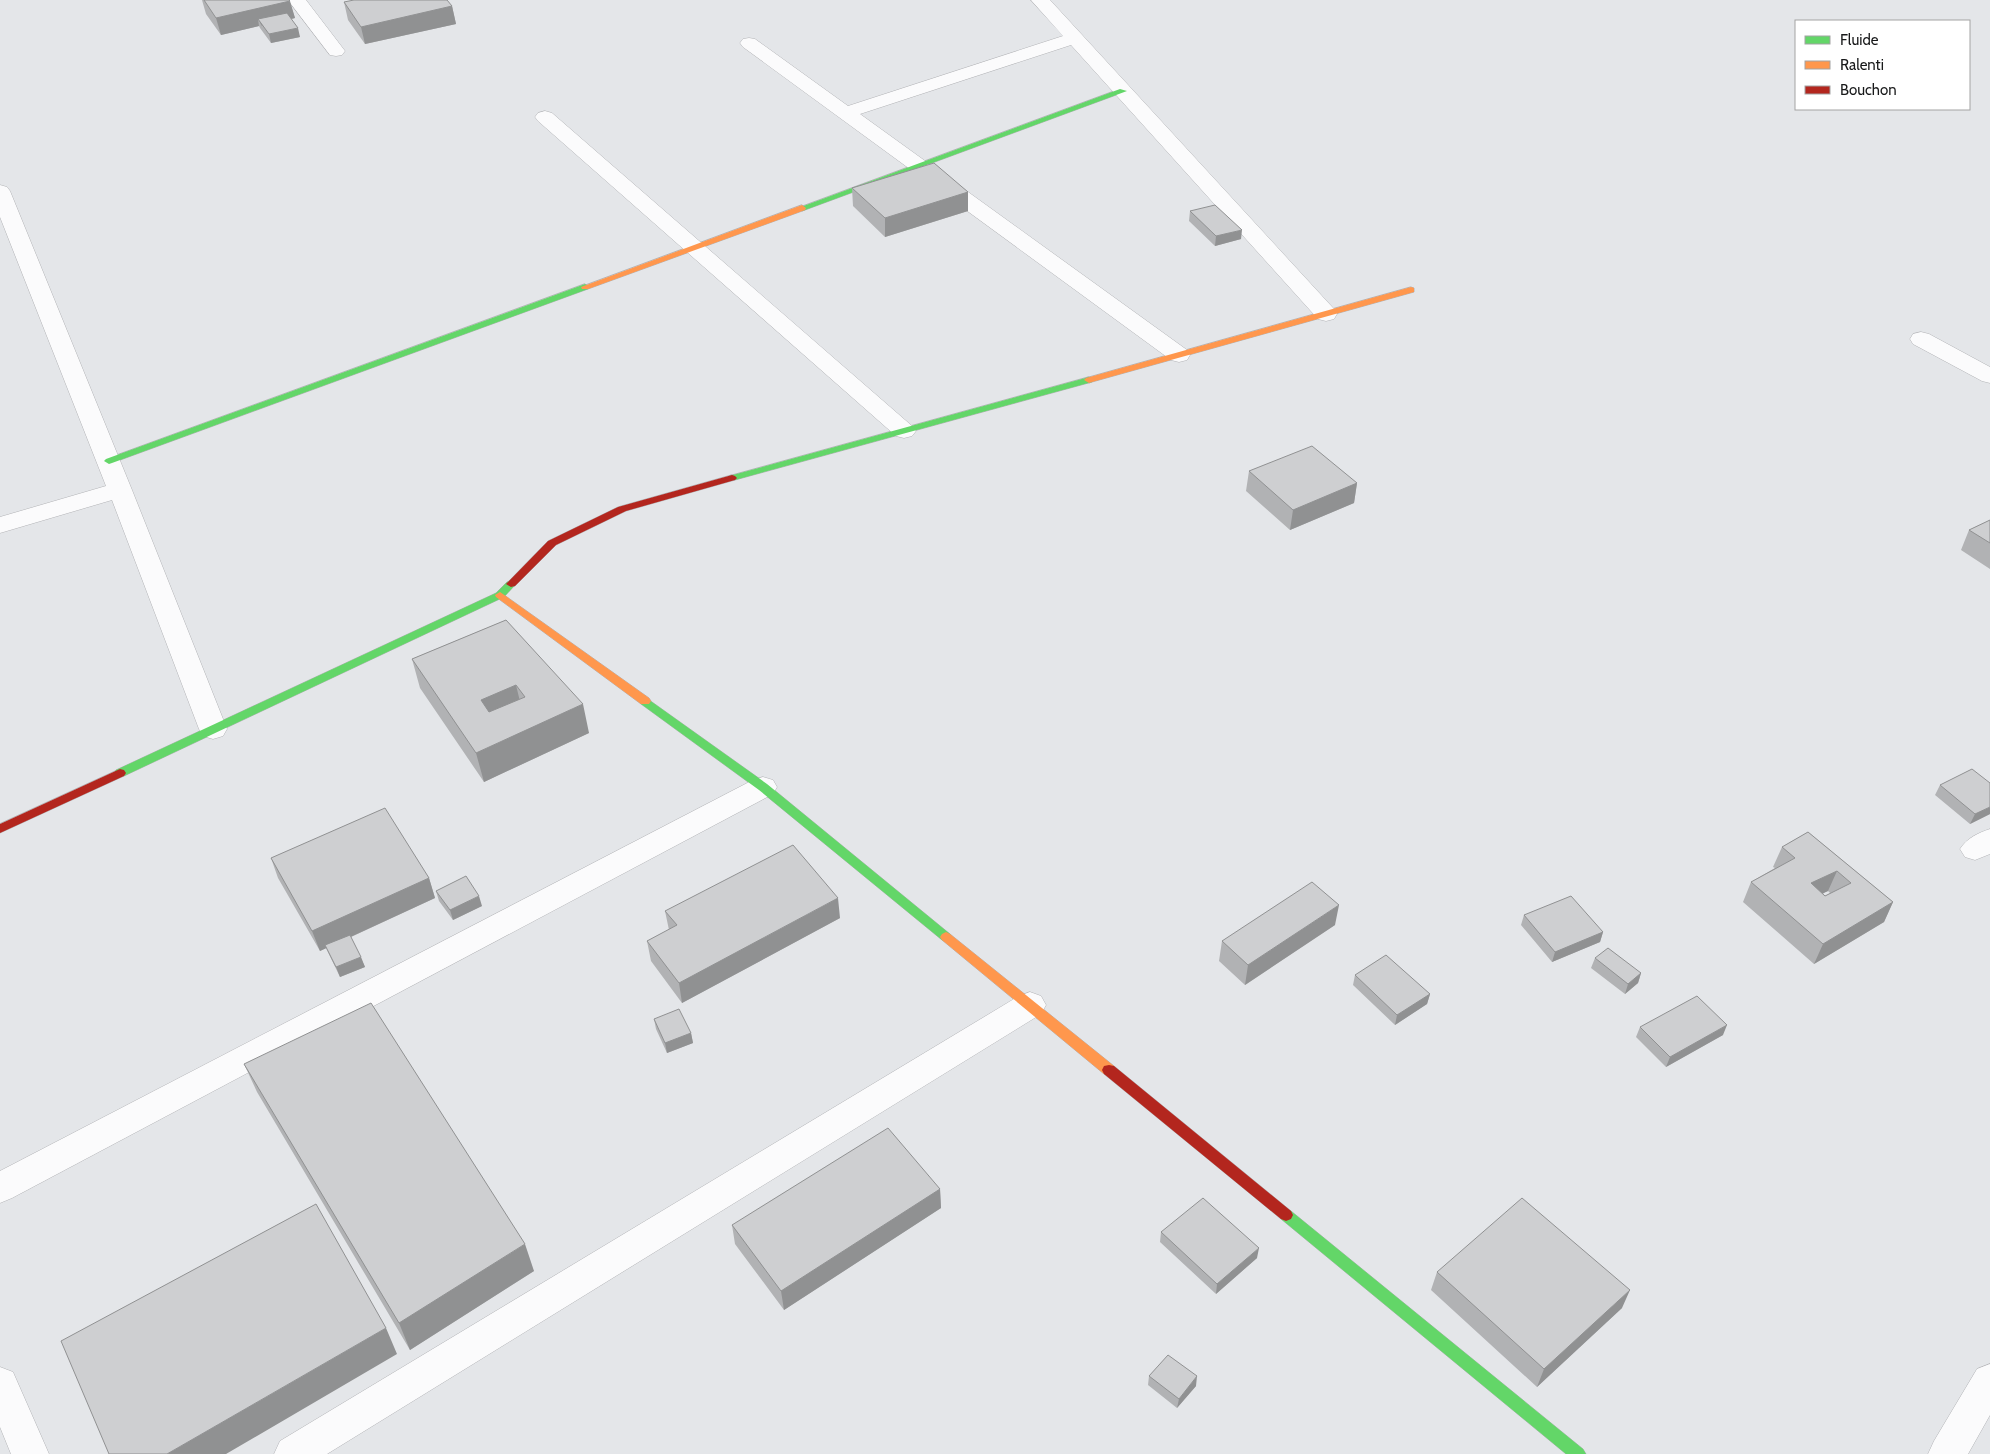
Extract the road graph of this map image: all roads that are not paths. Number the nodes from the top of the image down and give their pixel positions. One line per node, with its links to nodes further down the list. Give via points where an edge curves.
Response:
1 (297, 0): 5 (street)
2 (1040, 0): 3 (street)
3 (1074, 38): 6 (street); 7 (street)
4 (749, 44): 7 (street)
5 (336, 51)
6 (1123, 91): 9 (street); 13 (street)
7 (845, 113): 9 (street)
8 (545, 117): 11 (street)
9 (918, 166): 11 (street); 15 (street)
10 (0, 192): 18 (street)
11 (694, 248): 17 (street); 18 (street)
12 (1411, 290): 13 (street)
13 (1326, 314): 15 (street)
14 (1921, 339): 16 (street)
15 (1179, 355): 17 (street)
16 (1990, 376)
17 (904, 431): 21 (street, via 622,509 552,543)
18 (108, 461): 19 (street)
19 (120, 490): 20 (street); 22 (street)
20 (0, 525)
21 (500, 595): 22 (street); 23 (street)
22 (213, 729): 24 (street)
23 (763, 787): 25 (street); 26 (street)
24 (0, 829)
25 (1030, 1006): 30 (street); 31 (street)
26 (0, 1188)
27 (1990, 1381): 32 (street)
28 (0, 1384): 29 (street)
29 (30, 1454)
30 (292, 1454)
31 (1578, 1454)
32 (1947, 1454)

